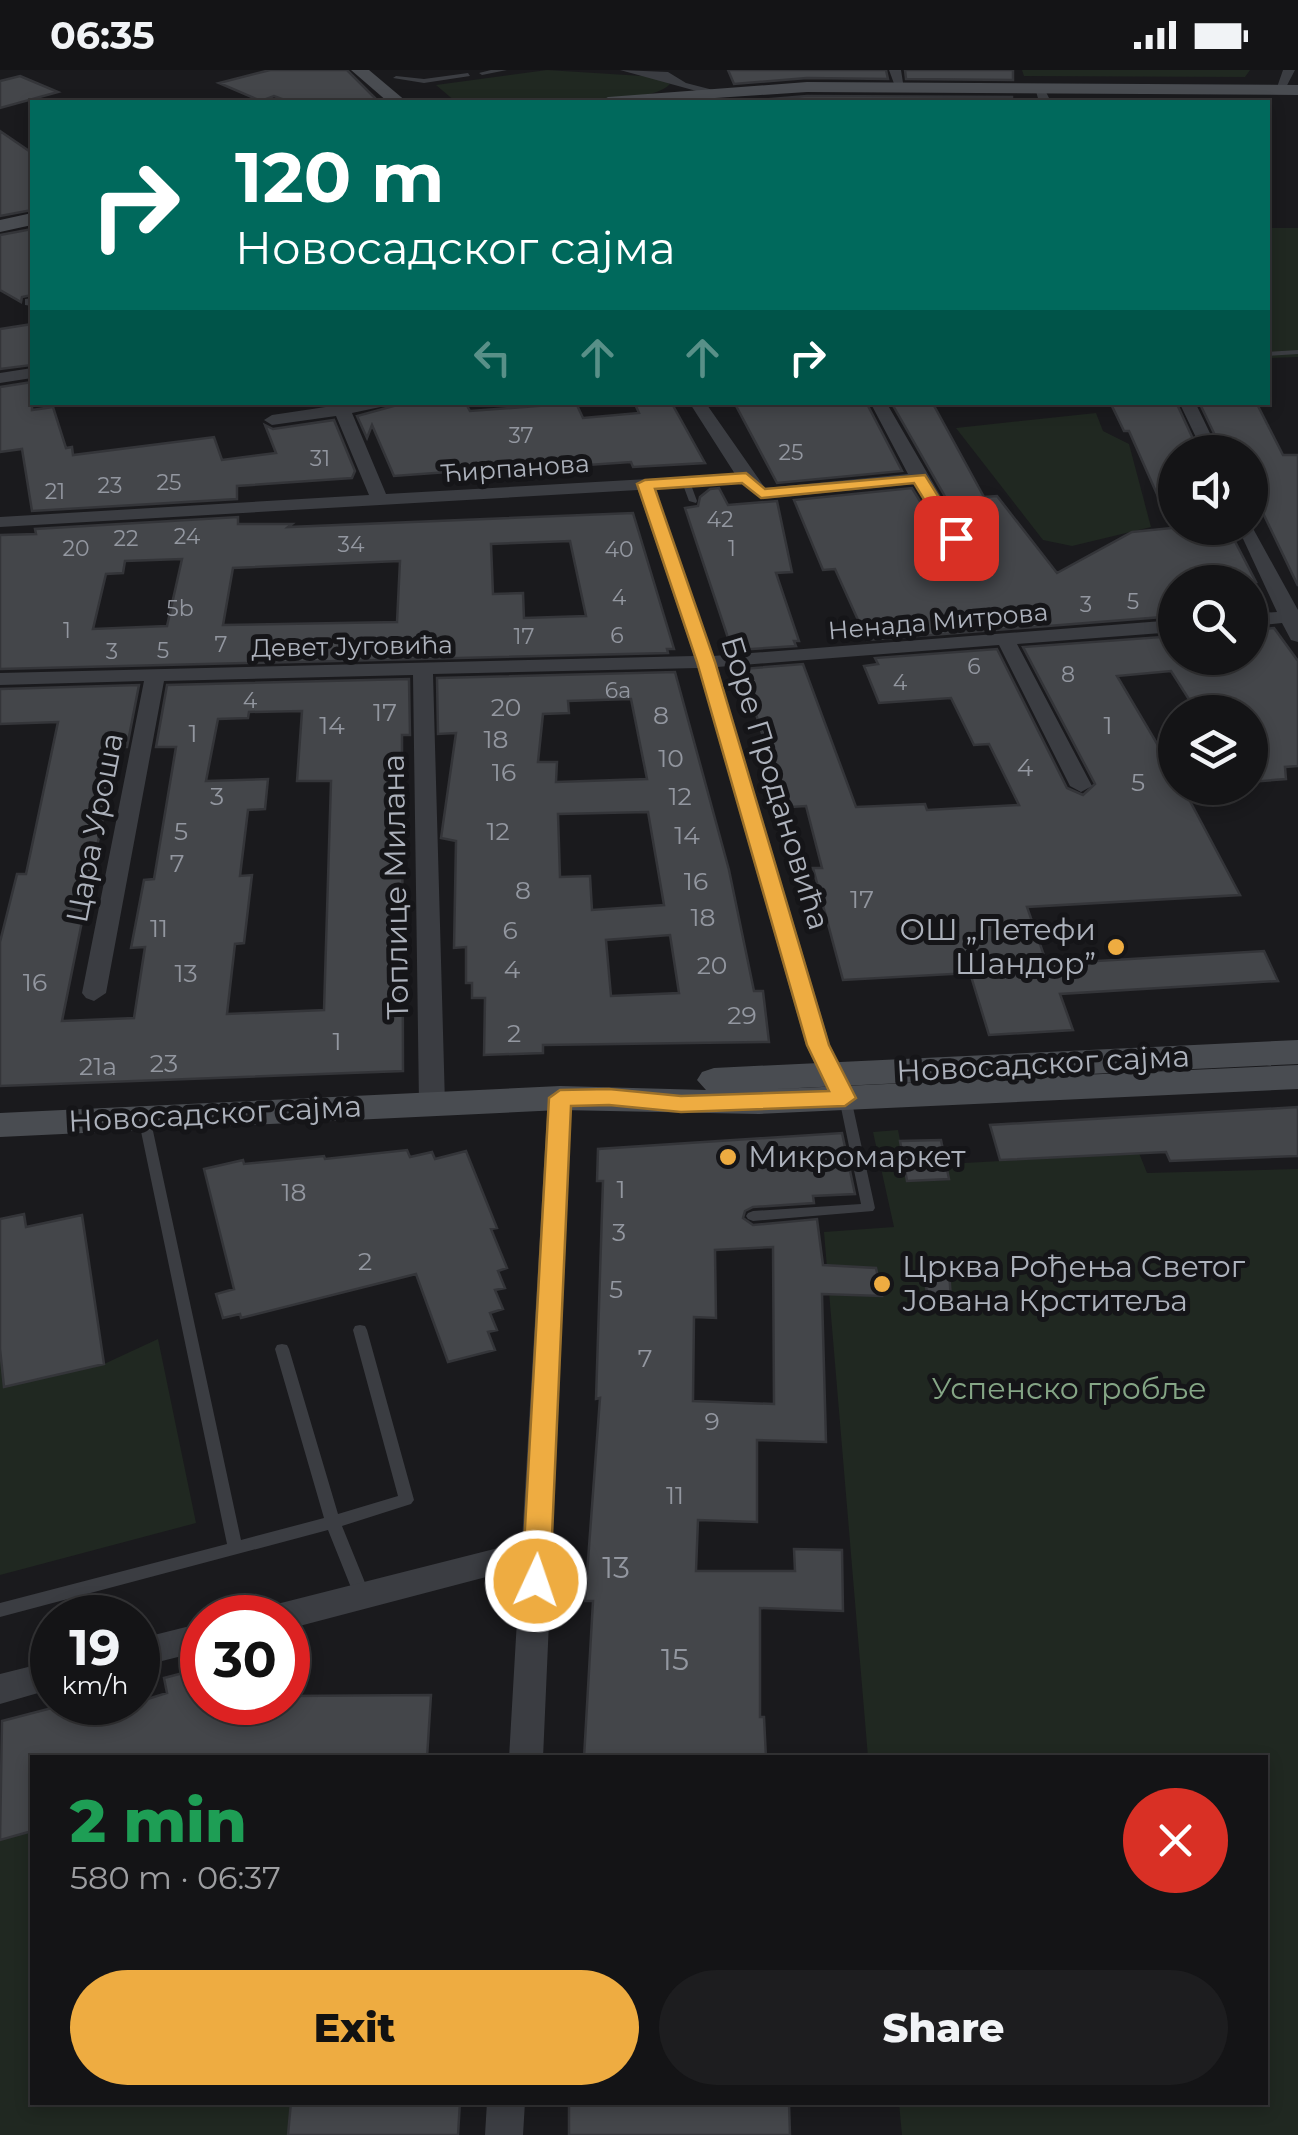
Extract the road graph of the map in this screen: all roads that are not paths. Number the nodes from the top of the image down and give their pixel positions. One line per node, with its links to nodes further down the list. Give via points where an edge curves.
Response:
1 (359, 70): 10 (main road)
2 (504, 70): 6 (lane)
3 (626, 70): 5 (street)
4 (1289, 70): 11 (street)
5 (649, 72): 9 (street)
6 (482, 73)
7 (468, 75): 10 (lane)
8 (897, 78): 13 (main road); 14 (main road)
9 (677, 84): 13 (street); 15 (street)
10 (405, 88)
11 (1279, 90): 12 (main road); 14 (main road)
12 (1298, 90)
13 (710, 92): 15 (main road)
14 (1042, 96): 17 (main road); 18 (main road)
15 (649, 97): 16 (main road)
16 (624, 100)
17 (729, 100)
18 (1298, 100)
19 (30, 209): 20 (main road)
20 (0, 216)
21 (30, 219): 22 (main road)
22 (0, 226)
23 (1298, 352): 24 (lane)
24 (1270, 354)
25 (30, 373): 26 (street)
26 (0, 378)
27 (376, 405): 31 (street)
28 (699, 405): 34 (street)
29 (880, 405): 35 (street)
30 (1188, 405): 33 (street)
31 (342, 410): 32 (street); 38 (street)
32 (272, 420)
33 (1203, 435)
34 (746, 478): 35 (street, Ћирпанова, via 761,494); 36 (street, Ћирпанова)
35 (919, 478): 42 (street)
36 (686, 482): 37 (street, Ћирпанова); 39 (lane)
37 (645, 484): 38 (street, Ћирпанова); 48 (street, Боре Продановића)
38 (380, 501): 40 (street, Ћирпанова)
39 (692, 501)
40 (0, 522)
41 (1256, 545): 43 (street)
42 (974, 568)
43 (1294, 616): 44 (street); 46 (street)
44 (1268, 618)
45 (1158, 628): 47 (street, Ненада Митрова)
46 (1298, 636)
47 (1006, 641): 48 (street, Ненада Митрова); 52 (street)
48 (706, 662): 49 (street, Девет Југовића); 56 (street, Боре Продановића)
49 (423, 670): 50 (street, Девет Југовића); 58 (street, Топлице Милана)
50 (156, 675): 51 (street, Девет Југовића); 53 (street, Цара Уроша)
51 (0, 678)
52 (1081, 786)
53 (94, 993)
54 (1298, 1052): 56 (main road, Новосадског сајма)
55 (1298, 1076): 56 (main road, Новосадског сајма)
56 (837, 1086): 57 (main road, Новосадског сајма, via 681,1104); 61 (lane, via 868,1208)
57 (560, 1098): 58 (main road, Новосадског сајма); 66 (street)
58 (432, 1104): 59 (main road, Новосадског сајма)
59 (144, 1117): 60 (main road, Новосадског сајма); 65 (lane)
60 (0, 1124)
61 (753, 1216)
62 (360, 1330): 64 (lane, via 406,1500)
63 (282, 1349): 64 (lane)
64 (332, 1522): 65 (lane); 67 (lane)
65 (235, 1547): 69 (lane)
66 (538, 1550): 67 (street); 72 (street)
67 (362, 1596): 68 (street)
68 (310, 1609)
69 (0, 1610)
70 (30, 1681): 71 (street)
71 (0, 1689)
72 (526, 1755)
73 (506, 2105): 74 (street)
74 (504, 2135)

